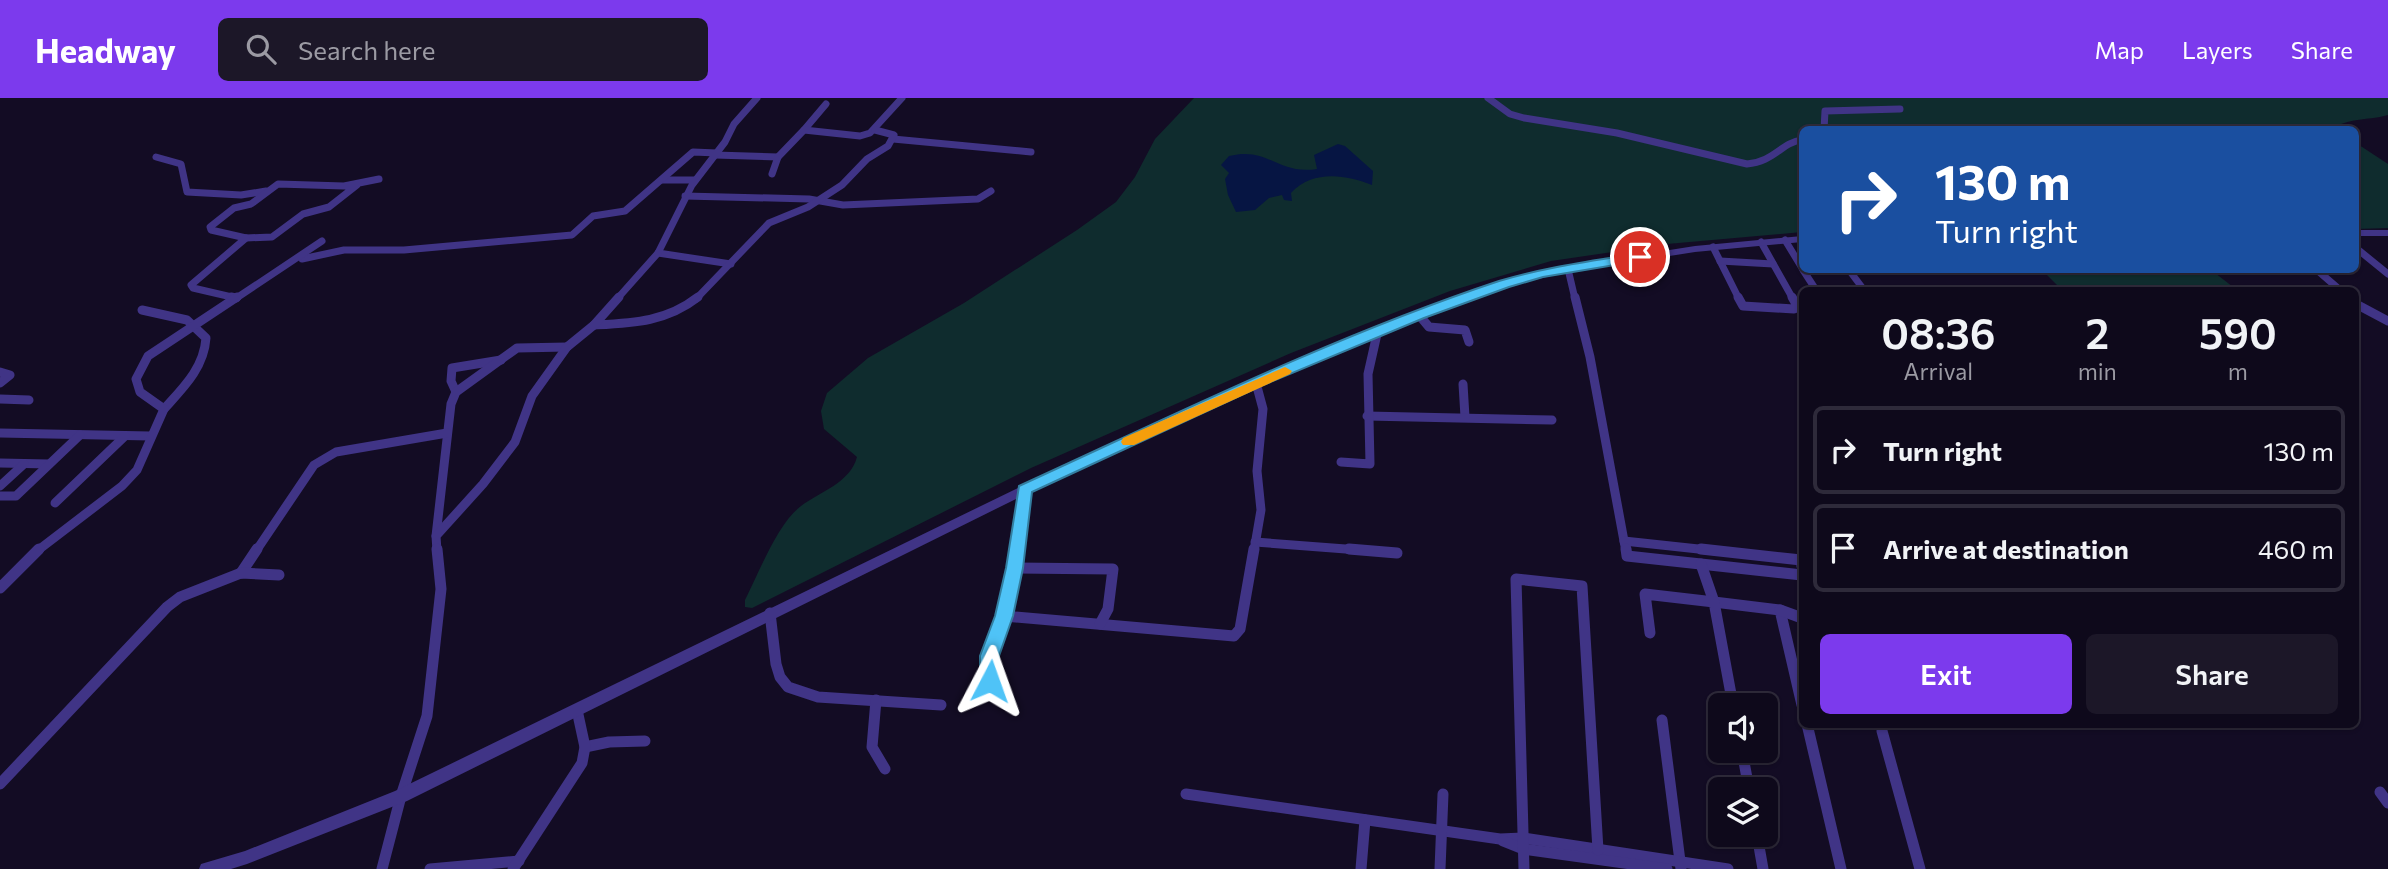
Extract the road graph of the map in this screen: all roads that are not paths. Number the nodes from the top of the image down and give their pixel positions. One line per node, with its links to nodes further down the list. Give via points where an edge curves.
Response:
1 (757, 98): 12 (street)
2 (902, 98): 8 (street)
3 (1488, 98): 10 (street, via 1524,118 1629,136 1747,164 1759,164)
4 (826, 104): 7 (street)
5 (1900, 109): 6 (street, via 1825,111)
6 (1824, 126)
7 (804, 130): 8 (street, via 860,136); 14 (street)
8 (875, 130): 9 (street, via 890,132)
9 (893, 139): 11 (street); 23 (street)
10 (1799, 140)
11 (1031, 152)
12 (716, 154): 14 (street); 17 (street, via 693,152); 18 (street)
13 (156, 156): 20 (street, via 181,164 187,192 241,195)
14 (778, 157): 15 (street)
15 (772, 174)
16 (379, 179): 19 (street)
17 (661, 180): 18 (street); 34 (street, via 625,211 593,216 572,235 404,250 344,250)
18 (695, 180): 22 (street)
19 (357, 185): 20 (street, via 282,184); 26 (street, via 329,207 303,214 276,236)
20 (267, 191): 26 (street, via 210,227)
21 (992, 191): 23 (street, via 973,200 850,205)
22 (685, 196): 23 (street); 33 (street)
23 (818, 201): 37 (street, via 769,223)
24 (2359, 233): 25 (street)
25 (2388, 233)
26 (246, 237): 43 (street, via 191,285)
27 (1799, 239): 28 (street)
28 (1785, 240): 30 (street); 36 (street)
29 (322, 241): 34 (street)
30 (1761, 242): 31 (street); 38 (street)
31 (1713, 247): 35 (street); 39 (street)
32 (2359, 250): 41 (street)
33 (658, 253): 37 (street); 49 (street)
34 (291, 261): 43 (street)
35 (1720, 261): 38 (street); 38 (street, via 1743,306 1794,309 1796,304)
36 (1799, 263)
37 (731, 264): 49 (street, via 680,311 635,323)
38 (1773, 264)
39 (1568, 269): 46 (street, via 1505,284); 79 (street, via 1590,357)
40 (2320, 273): 42 (street)
41 (2388, 274)
42 (2337, 287)
43 (236, 298): 48 (street)
44 (2359, 306): 47 (street)
45 (142, 310): 48 (street)
46 (1419, 315): 50 (street); 51 (street, via 1429,327 1465,330)
47 (2388, 321)
48 (193, 324): 61 (street, via 206,338 207,350 202,363); 61 (street, via 148,356 136,379 140,392)
49 (594, 325): 52 (street)
50 (1377, 334): 56 (street); 62 (street, via 1368,374)
51 (1469, 342)
52 (567, 347): 53 (street, via 517,348); 78 (street, via 533,396 515,442)
53 (502, 360): 58 (street); 58 (street, via 452,368)
54 (0, 372): 55 (street, via 10,374)
55 (0, 383)
56 (1256, 383): 75 (street); 80 (street, via 1263,409 1256,471 1261,510)
57 (1463, 384): 63 (street)
58 (456, 392): 66 (street)
59 (0, 399): 60 (street)
60 (29, 400)
61 (164, 409): 69 (street)
62 (1367, 416): 63 (street); 70 (street, via 1370,464)
63 (1465, 417): 64 (street)
64 (1552, 420)
65 (0, 433): 67 (street)
66 (447, 433): 78 (street); 85 (street, via 325,456 314,465)
67 (80, 435): 68 (street); 73 (street)
68 (125, 436): 69 (street); 77 (street)
69 (150, 436): 88 (street, via 137,470 47,541)
70 (1341, 462)
71 (0, 463): 72 (street)
72 (24, 464): 73 (street); 74 (street)
73 (49, 464): 76 (street, via 16,496)
74 (0, 486)
75 (1024, 490): 84 (street); 91 (street)
76 (0, 496)
77 (55, 503)
78 (436, 536): 111 (street, via 440,589 435,662 427,716)
79 (1624, 541): 82 (street); 83 (street, via 1626,556)
80 (1255, 542): 81 (street); 94 (street, via 1240,629 1234,636)
81 (1397, 553)
82 (1799, 560)
83 (1701, 564): 87 (street); 89 (street)
84 (1014, 568): 92 (street); 94 (street, via 1113,569 1108,609)
85 (241, 573): 86 (street); 108 (street, via 180,597 167,607)
86 (279, 575)
87 (1799, 575)
88 (0, 588)
89 (1714, 602): 90 (street); 95 (street, via 1645,594); 97 (street)
90 (1780, 610): 93 (street); 96 (street)
91 (770, 613): 99 (street, via 779,676 788,687 833,699); 101 (street)
92 (1004, 616): 94 (street); 98 (street, via 990,656)
93 (1799, 617)
94 (1100, 624)
95 (1650, 633)
96 (1799, 692)
97 (1731, 693)
98 (990, 695)
99 (876, 700): 100 (street); 107 (street, via 872,747)
100 (941, 705)
101 (577, 710): 106 (street); 111 (street)
102 (1662, 720): 118 (street)
103 (1808, 728): 128 (street)
104 (1882, 731): 129 (street)
105 (645, 741): 106 (street)
106 (585, 747): 117 (street, via 573,778)
107 (885, 769)
108 (0, 784)
109 (1186, 794): 112 (street)
110 (1443, 794): 113 (street)
111 (401, 796): 119 (street); 120 (street)
112 (1365, 820): 113 (street); 122 (street)
113 (1442, 831): 114 (street); 123 (street)
114 (1523, 844): 116 (street); 116 (street, via 1516,579 1582,586); 124 (street)
115 (1759, 847): 127 (street)
116 (1599, 859): 118 (street); 125 (street)
117 (516, 865): 121 (street)
118 (1680, 865): 126 (street)
119 (207, 869)
120 (382, 869)
121 (430, 869)
122 (1361, 869)
123 (1440, 869)
124 (1524, 869)
125 (1667, 869)
126 (1728, 869)
127 (1763, 869)
128 (1841, 869)
129 (1920, 869)

